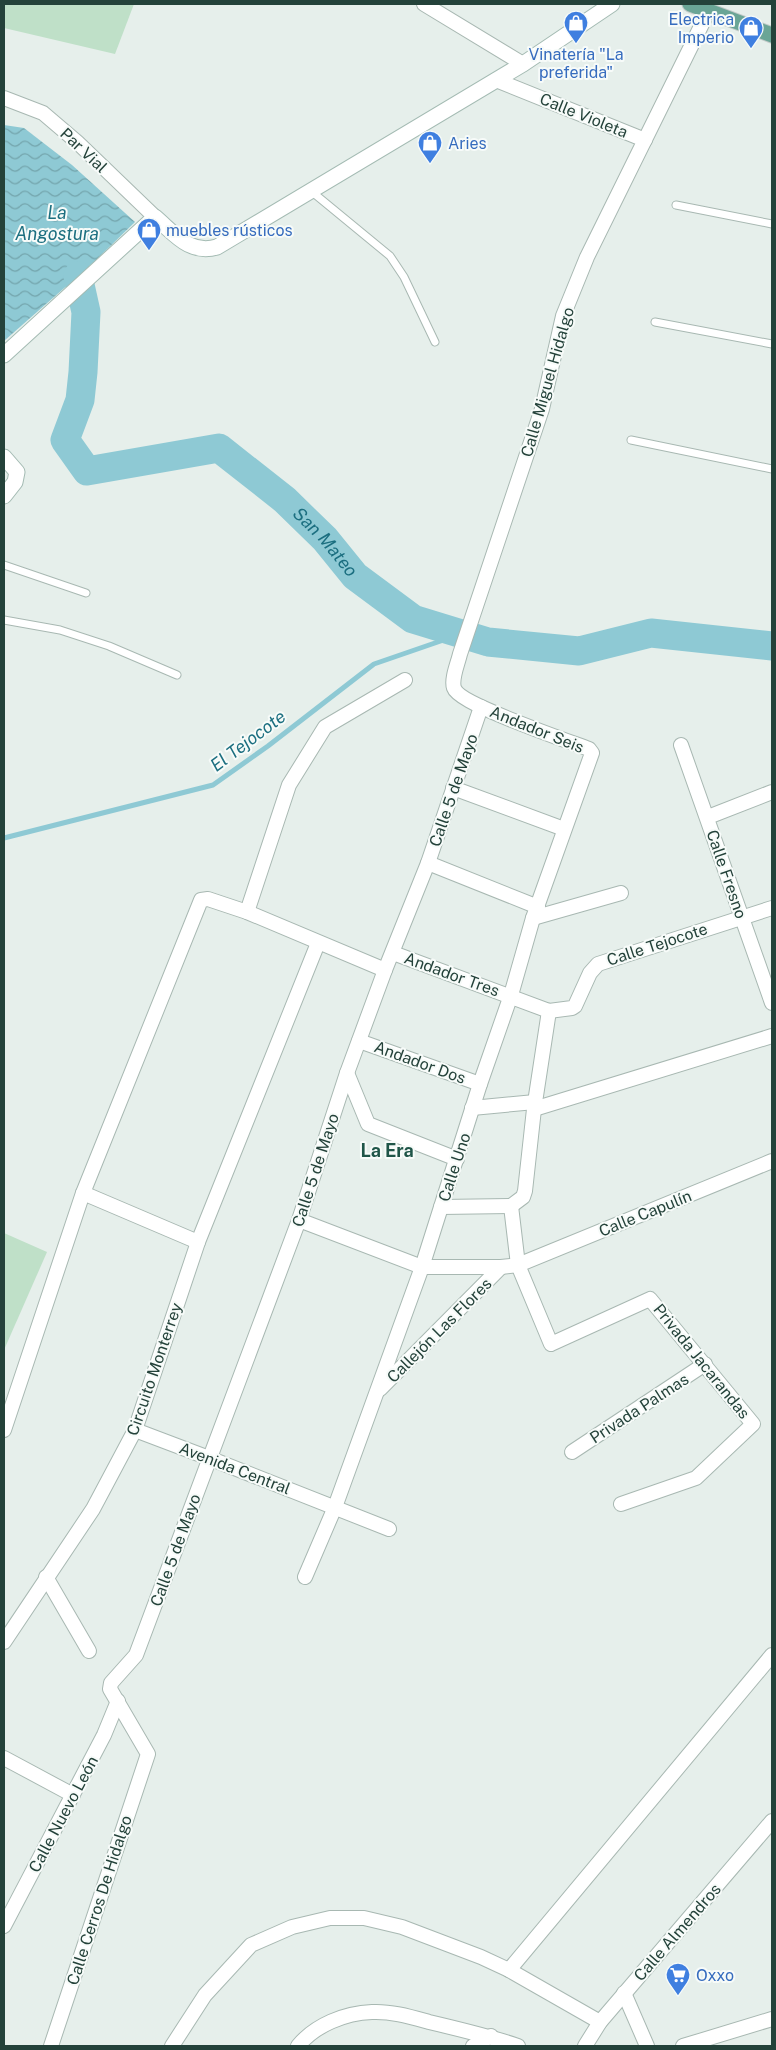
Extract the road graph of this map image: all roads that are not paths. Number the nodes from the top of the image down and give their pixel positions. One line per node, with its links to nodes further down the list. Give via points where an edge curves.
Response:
1 (424, 4): 6 (street)
2 (612, 4): 6 (main road)
3 (690, 4): 4 (main road)
4 (708, 12): 5 (main road); 9 (street, Calle Miguel Hidalgo)
5 (772, 35)
6 (523, 64): 7 (main road)
7 (496, 80): 9 (street, Calle Violeta); 10 (main road)
8 (4, 98): 12 (street, Par Vial, via 43,113)
9 (645, 140): 27 (street, Calle Miguel Hidalgo, via 587,257 563,316 542,409 460,654 454,688 459,696)
10 (311, 191): 12 (main road, via 209,249 189,246); 15 (lane, via 390,256 404,277)
11 (676, 205): 13 (lane)
12 (155, 217): 17 (main road)
13 (772, 224)
14 (656, 322): 16 (lane)
15 (435, 342)
16 (772, 344)
17 (4, 355)
18 (630, 440): 20 (lane)
19 (4, 456): 21 (main road, via 17,472 16,482)
20 (772, 469)
21 (4, 496)
22 (4, 565): 23 (lane)
23 (86, 593)
24 (4, 620): 25 (lane, via 60,630 101,643)
25 (177, 675)
26 (405, 680): 37 (street, via 325,727 289,786)
27 (481, 707): 29 (street, Andador Seis, via 589,749); 30 (street, Calle 5 de Mayo)
28 (682, 745): 32 (street, Calle Fresno)
29 (592, 753): 33 (street, Calle Uno)
30 (453, 788): 33 (street); 34 (street, Calle 5 de Mayo)
31 (772, 792): 32 (street)
32 (708, 816): 39 (street, Calle Fresno)
33 (564, 829): 38 (street, Calle Uno)
34 (428, 864): 38 (street); 41 (street, Calle 5 de Mayo)
35 (620, 893): 38 (street)
36 (772, 908): 39 (street)
37 (248, 912): 40 (street); 54 (street, via 208,899 201,900)
38 (536, 912): 43 (street, Calle Uno)
39 (742, 916): 44 (street, Calle Fresno); 45 (street, Calle Tejocote, via 598,964 590,973 575,1006)
40 (318, 943): 42 (street); 58 (street, Circuito Monterrey)
41 (393, 953): 42 (street, Calle 5 de Mayo); 43 (street, Andador Tres)
42 (385, 970): 47 (street, Calle 5 de Mayo)
43 (511, 995): 45 (street, Calle Tejocote); 49 (street, Calle Uno)
44 (772, 1004)
45 (549, 1010): 50 (street)
46 (772, 1036): 50 (street)
47 (359, 1040): 48 (street, Calle 5 de Mayo); 49 (street, Andador Dos)
48 (347, 1073): 52 (street, via 368,1124); 57 (street, Calle 5 de Mayo)
49 (480, 1084): 51 (street, Calle Uno)
50 (534, 1106): 51 (street); 56 (street, via 525,1191 523,1197)
51 (472, 1108): 52 (street, Calle Uno)
52 (457, 1159): 55 (street, Calle Uno)
53 (772, 1161): 59 (street, Calle Capulín)
54 (82, 1193): 58 (street); 64 (street)
55 (441, 1206): 56 (street); 60 (street, Calle Uno)
56 (511, 1206): 59 (street)
57 (299, 1220): 60 (street); 67 (street, Calle 5 de Mayo)
58 (198, 1242): 65 (street, Circuito Monterrey)
59 (518, 1265): 61 (street, Calle Capulín); 62 (street, Privada Jacarandas, via 551,1344 650,1299)
60 (422, 1267): 61 (street, Calle Capulín); 63 (street, Calle Uno)
61 (501, 1267): 63 (street, Callejón Las Flores)
62 (705, 1364): 66 (street, Privada Palmas); 68 (street, Privada Jacarandas, via 753,1424 696,1478)
63 (376, 1393): 69 (street, Calle Uno)
64 (4, 1430)
65 (135, 1430): 67 (street, Avenida Central); 71 (street, Circuito Monterrey, via 93,1509)
66 (572, 1452)
67 (209, 1458): 69 (street, Avenida Central); 76 (street, Calle 5 de Mayo, via 136,1655 111,1683 110,1689)
68 (621, 1504)
69 (335, 1507): 70 (street, Avenida Central); 72 (street, Calle Uno)
70 (389, 1529)
71 (46, 1577): 73 (street, Circuito Monterrey); 74 (street)
72 (305, 1577)
73 (4, 1642)
74 (90, 1650)
75 (772, 1655): 81 (street)
76 (118, 1701): 78 (street, Calle Nuevo León); 86 (street, Calle Cerros De Hidalgo, via 148,1754)
77 (4, 1758): 78 (street)
78 (73, 1795): 80 (street, Calle Nuevo León)
79 (772, 1821): 82 (street, Calle Almendros)
80 (4, 1926)
81 (509, 1970): 84 (street); 87 (street, via 402,1927 364,1918 330,1918 292,1927 251,1945 205,1996)
82 (624, 1994): 84 (street, Calle Almendros); 92 (street)
83 (772, 2019): 93 (street)
84 (600, 2022): 91 (street, Calle Almendros)
85 (491, 2036): 88 (street, via 373,2012 346,2016 324,2025 307,2035); 89 (street); 90 (street)
86 (50, 2046)
87 (172, 2046)
88 (298, 2046)
89 (473, 2046)
90 (518, 2046)
91 (585, 2046)
92 (647, 2046)
93 (683, 2046)

